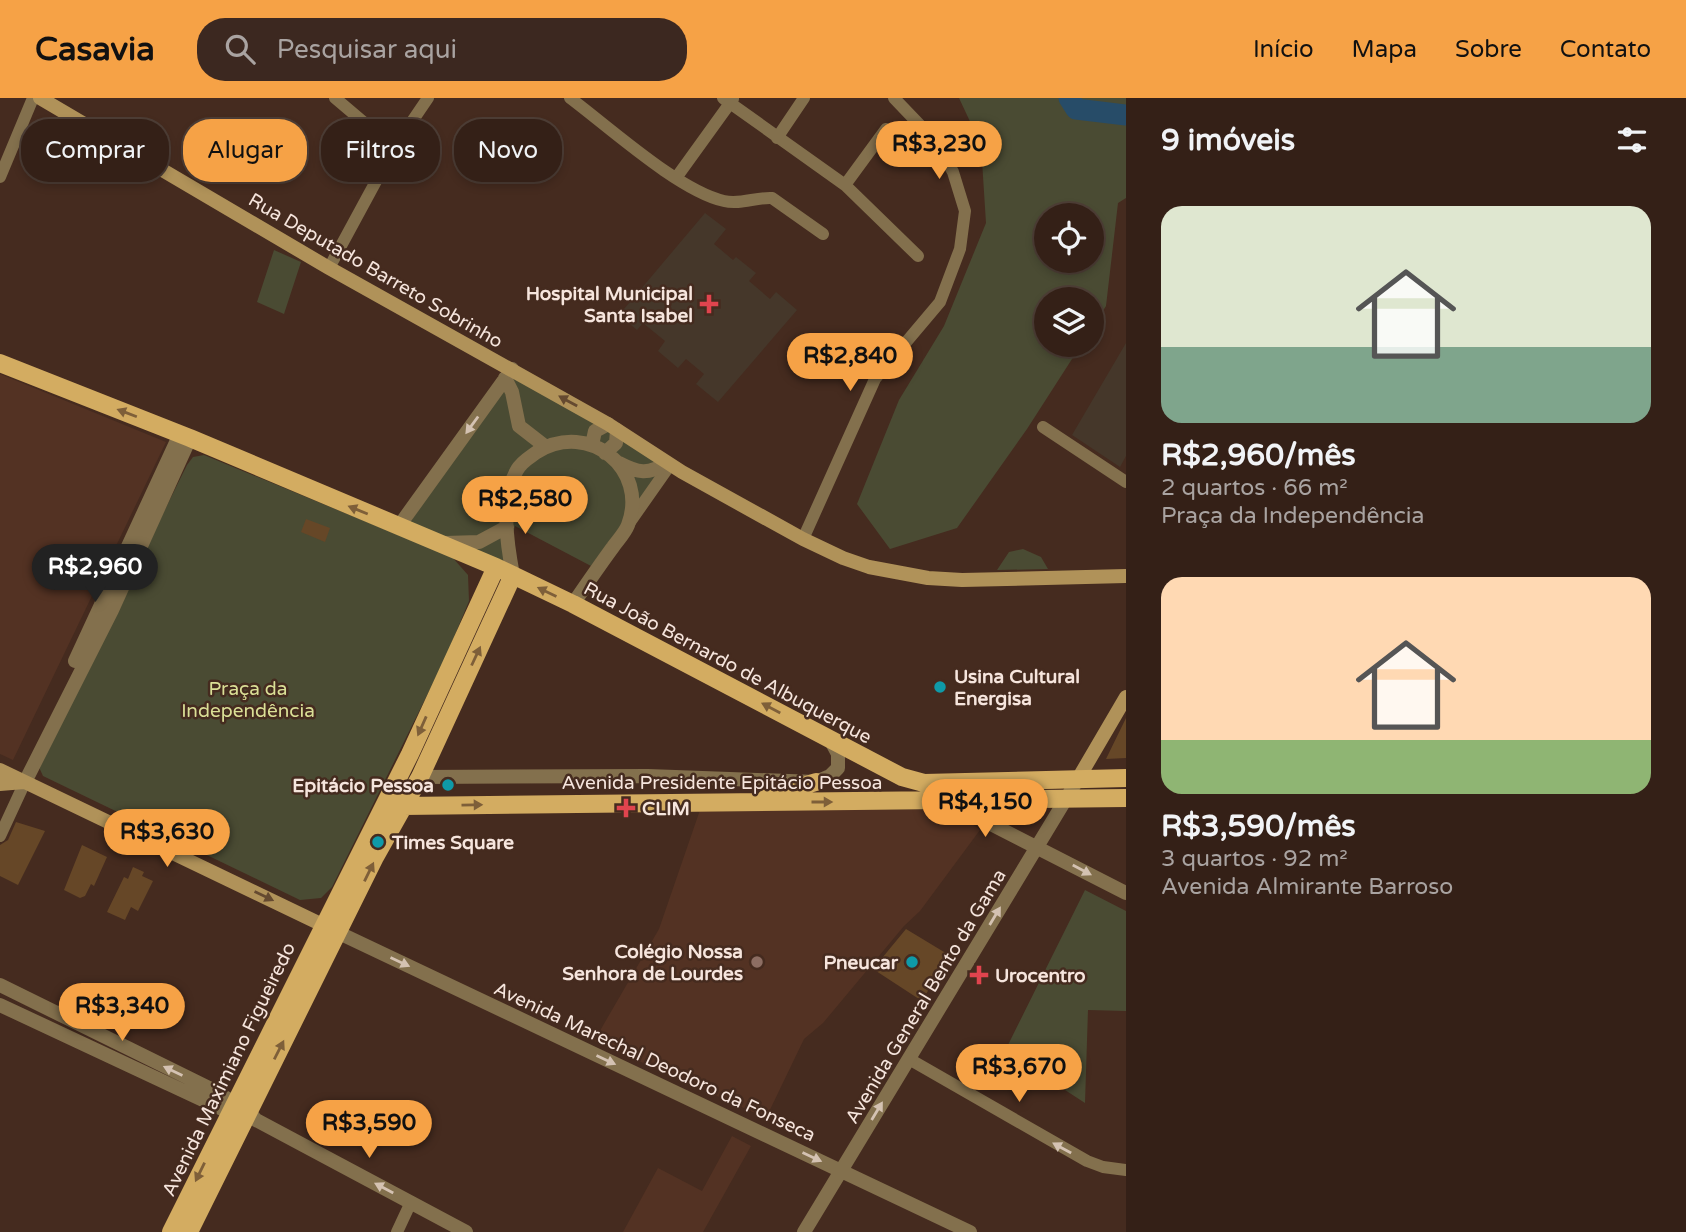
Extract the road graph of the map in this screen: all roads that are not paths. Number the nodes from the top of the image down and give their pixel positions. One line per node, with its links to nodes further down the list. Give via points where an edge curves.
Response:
1 (33, 98): 13 (street)
2 (40, 98): 19 (main road, Rua Deputado Barreto Sobrinho)
3 (335, 98): 9 (street)
4 (428, 98): 10 (street)
5 (570, 98): 14 (street)
6 (804, 98): 12 (street)
7 (894, 98): 32 (street, via 937,143 953,172 965,211 960,249 940,302 875,379)
8 (729, 100): 12 (street); 14 (street)
9 (360, 119)
10 (414, 119)
11 (886, 129): 16 (street)
12 (777, 138): 16 (street)
13 (0, 177)
14 (676, 178): 17 (street, via 722,201 772,198)
15 (376, 182): 19 (street)
16 (845, 185): 18 (street)
17 (823, 234)
18 (918, 256)
19 (329, 268): 21 (main road, Rua Deputado Barreto Sobrinho)
20 (0, 363): 24 (main road, one-way to 20)
21 (509, 374): 22 (main road, Rua Deputado Barreto Sobrinho, one-way to 21); 25 (street, via 519,426); 30 (street, one-way to 30)
22 (613, 427): 26 (street, via 616,443); 26 (street, via 595,431); 27 (main road, Rua Deputado Barreto Sobrinho)
23 (1043, 427): 28 (street)
24 (185, 436): 30 (main road, one-way to 24); 44 (street, via 112,610)
25 (546, 447): 26 (street, via 568,440); 31 (street, via 523,461 516,472)
26 (603, 453): 27 (street, via 645,473); 29 (street, via 631,486)
27 (668, 464): 29 (street); 32 (main road, Rua Deputado Barreto Sobrinho)
28 (1126, 482)
29 (628, 525): 37 (street)
30 (399, 526): 33 (main road)
31 (507, 527): 33 (street, via 479,542); 35 (street)
32 (803, 539): 36 (main road, Rua Deputado Barreto Sobrinho, via 845,564 962,580)
33 (440, 543): 34 (main road)
34 (496, 567): 35 (main road); 55 (main road, one-way to 55)
35 (513, 575): 37 (main road, Rua João Bernardo de Albuquerque, one-way to 35); 41 (main road, one-way to 35)
36 (1126, 576)
37 (573, 604): 39 (main road, Rua João Bernardo de Albuquerque, one-way to 37)
38 (1126, 697): 43 (main road)
39 (831, 741): 43 (main road, Rua João Bernardo de Albuquerque, via 902,777 924,783); 45 (street, Avenida Presidente Epitácio Pessoa, via 838,754 838,768)
40 (0, 770): 44 (main road)
41 (420, 777): 45 (street, Avenida Presidente Epitácio Pessoa, via 648,776); 51 (main road)
42 (1126, 778): 43 (main road)
43 (1078, 779): 48 (street, Avenida General Bento da Gama)
44 (21, 780): 46 (main road); 52 (street); 55 (main road, one-way to 55)
45 (816, 782): 50 (main road)
46 (0, 784)
47 (1126, 798): 48 (main road, Avenida Presidente Epitácio Pessoa)
48 (1066, 799): 49 (main road, Avenida Presidente Epitácio Pessoa); 53 (street, Avenida General Bento da Gama)
49 (946, 801): 50 (main road, Avenida Presidente Epitácio Pessoa, one-way to 49); 53 (street)
50 (746, 803): 51 (main road, Avenida Presidente Epitácio Pessoa, one-way to 50)
51 (403, 806): 55 (main road, one-way to 51)
52 (0, 836)
53 (1038, 847): 54 (street, one-way to 54); 58 (street, Avenida General Bento da Gama, one-way to 53)
54 (1126, 893)
55 (331, 929): 59 (main road, Avenida Maximiano Figueiredo); 61 (street, Avenida Marechal Deodoro da Fonseca, one-way to 61)
56 (0, 985): 59 (street, one-way to 56)
57 (0, 1005): 59 (street)
58 (909, 1059): 60 (street, one-way to 58, via 1087,1161); 61 (street, Avenida General Bento da Gama, one-way to 58)
59 (242, 1113): 62 (street, one-way to 59); 63 (main road, Avenida Maximiano Figueiredo, one-way to 63); 64 (main road, Avenida Maximiano Figueiredo)
60 (1126, 1170)
61 (841, 1171): 67 (street, Avenida General Bento da Gama); 68 (street, Avenida Marechal Deodoro da Fonseca)
62 (411, 1202): 65 (street); 66 (street)
63 (171, 1232)
64 (189, 1232)
65 (397, 1232)
66 (466, 1232)
67 (804, 1232)
68 (970, 1232)

